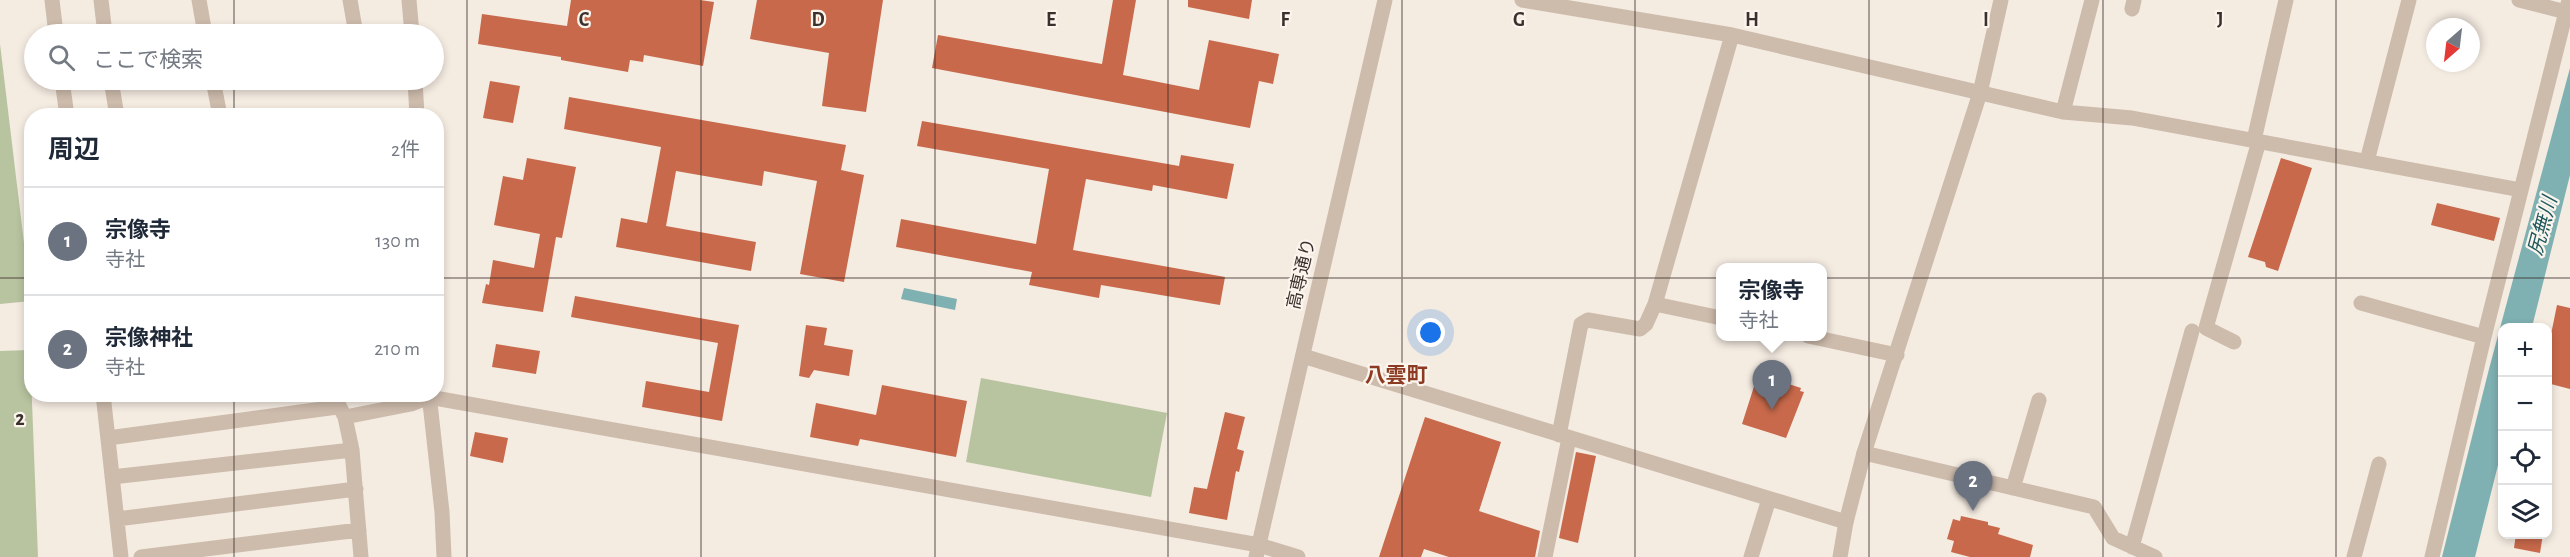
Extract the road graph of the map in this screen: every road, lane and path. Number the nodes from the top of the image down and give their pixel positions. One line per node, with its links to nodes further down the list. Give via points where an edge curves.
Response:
1 (52, 0): 14 (street)
2 (101, 0): 15 (street)
3 (199, 0): 16 (street)
4 (350, 0): 17 (street)
5 (409, 0): 18 (street)
6 (1385, 0): 41 (street, 高専通り)
7 (1522, 0): 19 (street)
8 (2001, 0): 24 (street)
9 (2092, 0): 29 (street)
10 (2286, 0): 30 (street)
11 (2409, 0): 31 (street)
12 (2519, 0): 13 (street)
13 (2568, 6): 32 (street)
14 (55, 24)
15 (104, 24)
16 (203, 24)
17 (354, 24)
18 (411, 24)
19 (1732, 35): 24 (street); 34 (street)
20 (63, 90): 25 (street)
21 (113, 90): 26 (street)
22 (215, 90): 27 (street)
23 (416, 90): 28 (street)
24 (1980, 93): 29 (street); 40 (street)
25 (66, 108)
26 (116, 108)
27 (218, 108)
28 (417, 108)
29 (2063, 112): 30 (street, via 2132,118)
30 (2257, 141): 31 (street); 39 (street, via 2206,328)
31 (2367, 161): 32 (street)
32 (2521, 190): 37 (street)
33 (2361, 303): 37 (street)
34 (1655, 304): 35 (street); 48 (street, via 1640,329 1588,320 1581,324)
35 (1716, 317)
36 (2192, 331): 60 (street)
37 (2484, 337): 72 (street)
38 (1827, 340): 40 (street)
39 (2234, 342)
40 (1897, 355): 51 (street)
41 (1303, 356): 48 (street); 61 (street, 高専通り)
42 (444, 399): 61 (street)
43 (2039, 400): 54 (street)
44 (105, 402): 49 (street)
45 (416, 402): 47 (street)
46 (430, 402): 65 (street)
47 (338, 406): 49 (street); 50 (street)
48 (1564, 436): 56 (street); 67 (street)
49 (108, 438): 53 (street)
50 (352, 450): 53 (street); 55 (street)
51 (1864, 453): 54 (street); 58 (street)
52 (2379, 464): 71 (street)
53 (112, 477): 57 (street)
54 (2013, 488): 60 (street, via 2094,507 2113,538)
55 (356, 489): 57 (street); 59 (street)
56 (1769, 499): 58 (street); 68 (street)
57 (117, 519): 62 (street)
58 (1845, 522): 69 (street)
59 (359, 530): 63 (street); 64 (street)
60 (2132, 547): 70 (street)
61 (1257, 551): 66 (street)
62 (121, 557)
63 (141, 557)
64 (361, 557)
65 (444, 557)
66 (1299, 557)
67 (1545, 557)
68 (1751, 557)
69 (1840, 557)
70 (2155, 557)
71 (2354, 557)
72 (2432, 557)

